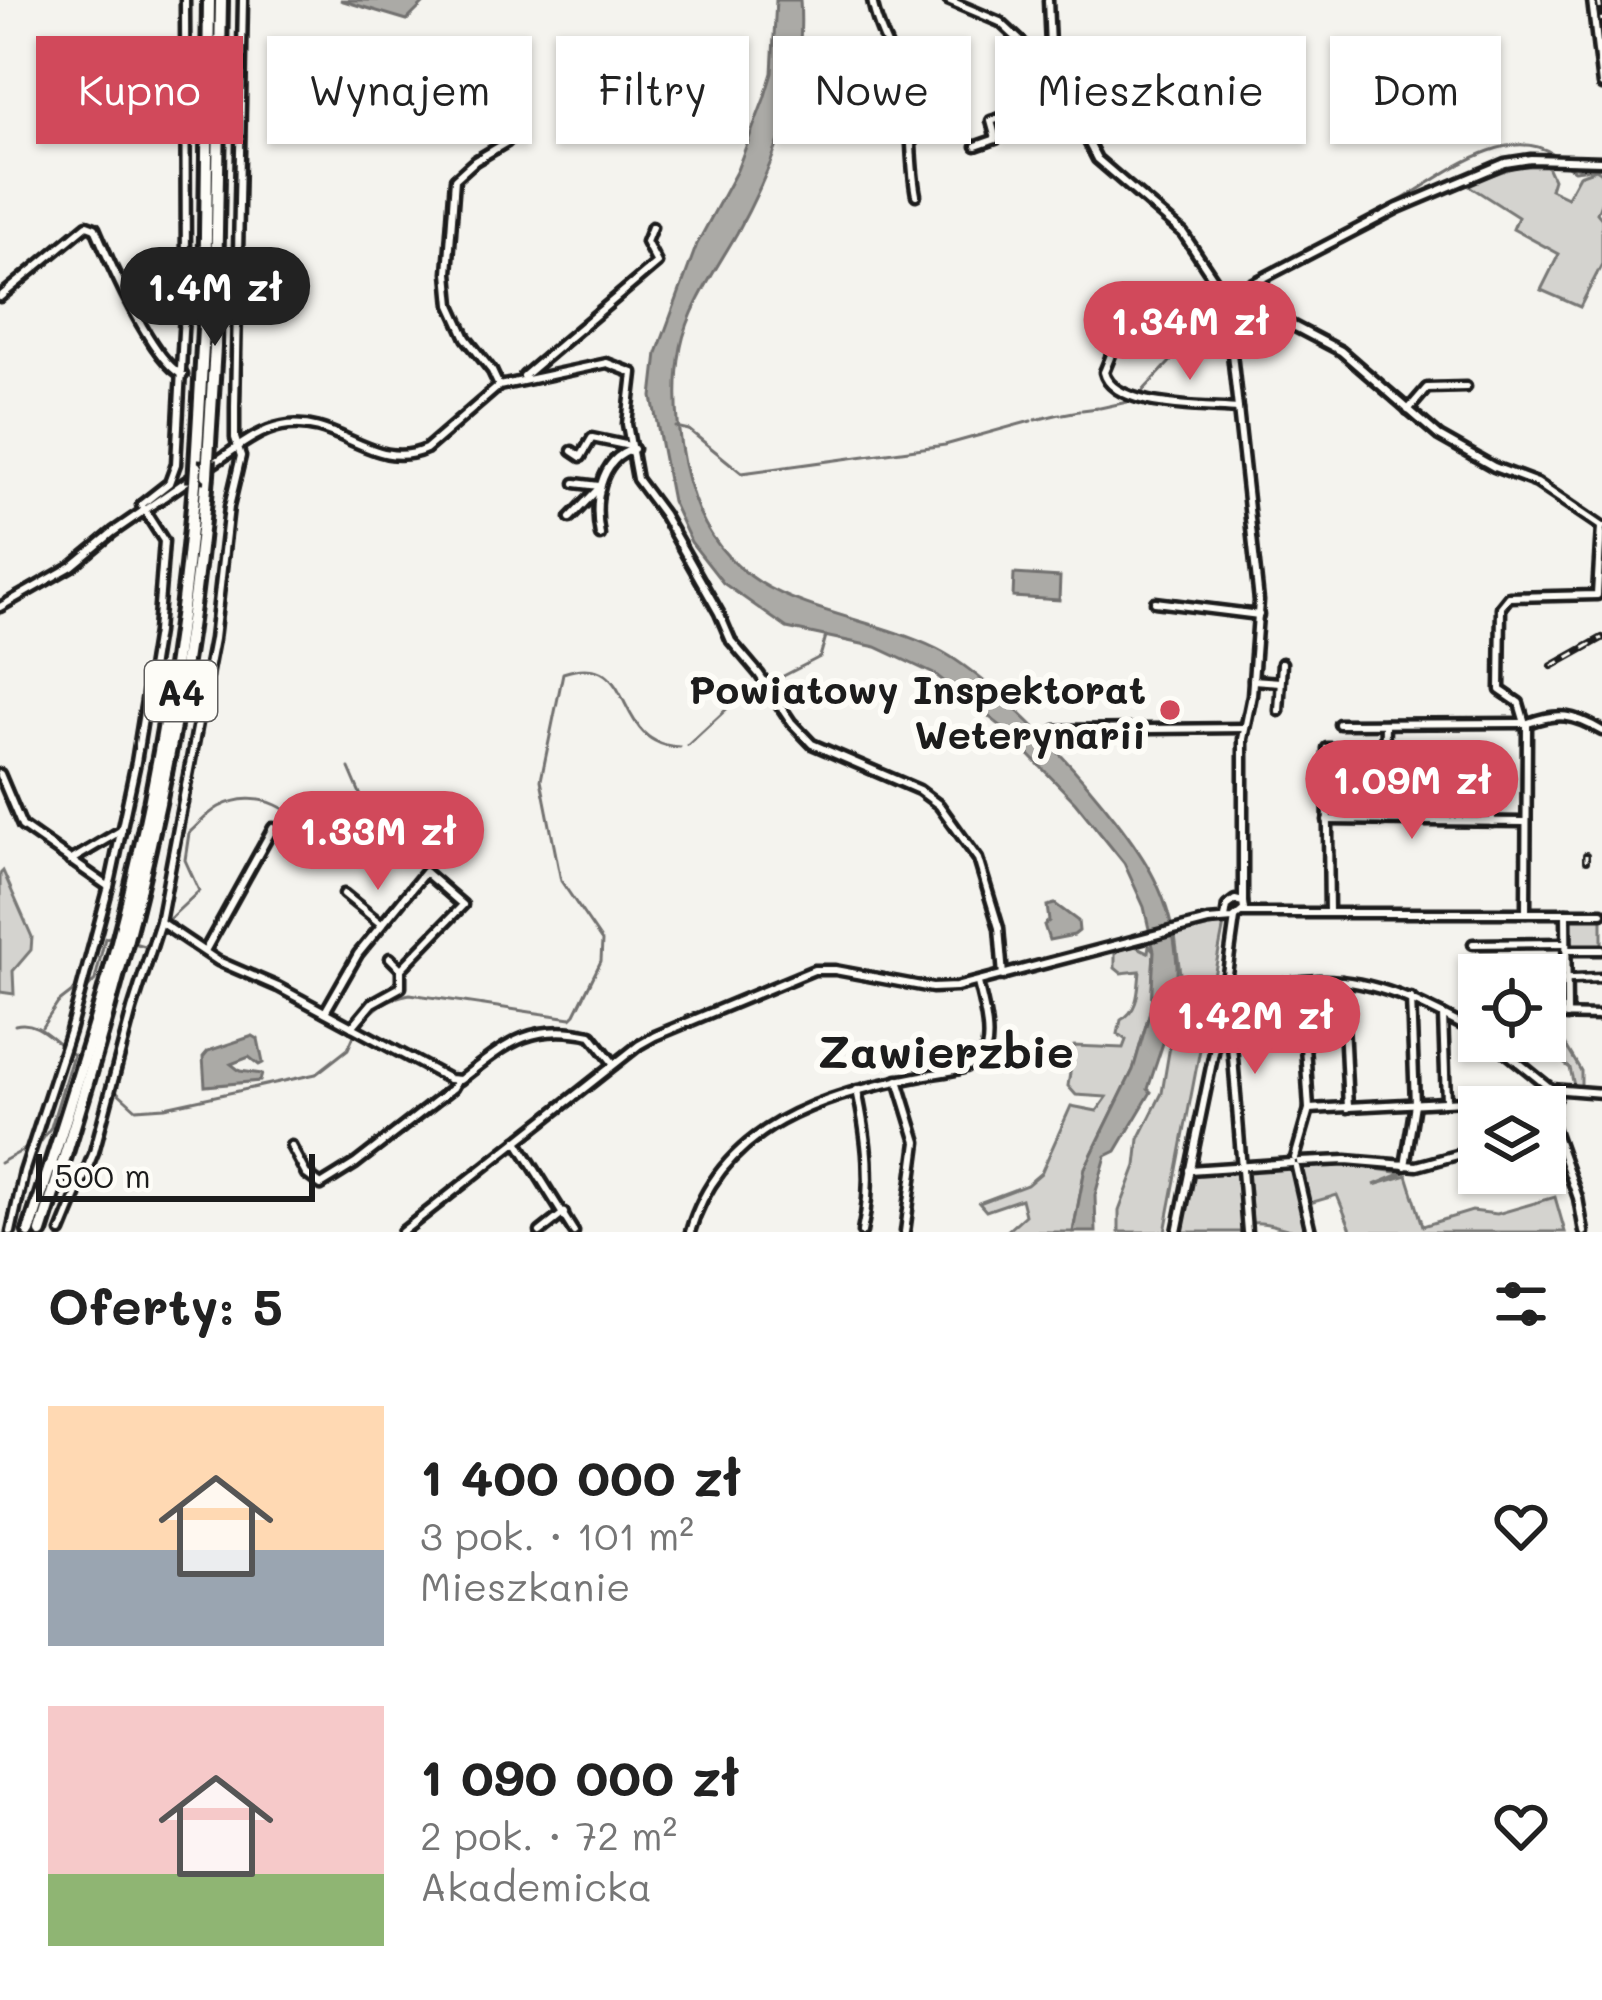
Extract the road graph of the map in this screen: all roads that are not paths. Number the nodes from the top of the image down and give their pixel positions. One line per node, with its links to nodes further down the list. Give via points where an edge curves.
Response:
1 (185, 0): 9 (street)
2 (209, 0): 35 (highway, A4)
3 (220, 0): 35 (highway, A4, bridge, via 215,330)
4 (243, 0): 10 (street)
5 (872, 0): 21 (street, via 906,97)
6 (948, 0): 11 (street)
7 (1048, 0): 12 (street)
8 (1592, 0): 13 (street)
9 (185, 36)
10 (242, 36)
11 (1017, 36)
12 (1050, 36)
13 (1602, 85)
14 (995, 140): 19 (street)
15 (186, 144): 26 (street)
16 (239, 144): 32 (street)
17 (503, 144): 28 (street, via 455,179 448,274 457,322)
18 (1090, 144): 24 (street, via 1101,164 1179,229 1216,284)
19 (976, 146)
20 (1602, 161): 24 (street, via 1519,160 1485,171 1250,285)
21 (916, 196)
22 (652, 227): 27 (street, via 646,242 657,262)
23 (0, 297): 26 (street, via 87,225 153,342)
24 (1239, 300): 30 (street, via 1230,329); 31 (street, via 1341,351)
25 (1107, 308): 30 (street, via 1117,334 1104,376 1111,387 1134,399)
26 (183, 375): 38 (street, via 174,476 142,502)
27 (521, 379): 28 (street); 33 (street, via 607,363 633,373 627,424)
28 (499, 386): 32 (street, via 413,455 383,456 303,424 272,428)
29 (1466, 387): 31 (street, via 1427,388)
30 (1238, 409): 44 (street)
31 (1408, 410): 40 (street, via 1452,444 1540,485)
32 (238, 448): 38 (street); 72 (street, via 214,639)
33 (634, 448): 34 (street, via 592,438 580,457); 37 (street); 80 (street, via 640,483 730,641 790,722 824,751 929,795 971,845 997,920)
34 (572, 451)
35 (202, 471): 66 (highway, A4, via 180,702); 66 (highway, A4, bridge)
36 (575, 483): 37 (street)
37 (598, 488): 39 (street); 41 (street, via 600,534)
38 (143, 511): 43 (street, via 72,566); 62 (street, via 164,541 157,632)
39 (570, 518)
40 (1602, 527): 49 (street, via 1597,595 1509,597 1501,607 1500,690 1519,703)
41 (589, 544)
42 (1155, 602): 44 (street)
43 (0, 607)
44 (1258, 615): 46 (street)
45 (1282, 663): 47 (street)
46 (1253, 680): 47 (street); 52 (street)
47 (1281, 682): 48 (street)
48 (1279, 711)
49 (1525, 723): 51 (street); 54 (street, via 1560,715); 60 (street)
50 (1339, 724): 51 (street)
51 (1385, 724): 55 (street)
52 (1244, 728): 53 (street); 67 (street, via 1243,876)
53 (1056, 730)
54 (1602, 731)
55 (1385, 748): 57 (street, via 1327,748); 58 (street); 59 (street, via 1490,748)
56 (0, 775): 63 (street, via 22,826)
57 (1328, 820): 58 (street); 68 (street)
58 (1383, 821): 59 (street)
59 (1492, 822): 60 (street)
60 (1525, 822): 69 (street)
61 (273, 828): 77 (street)
62 (122, 830): 63 (street); 64 (street)
63 (70, 861): 64 (street)
64 (109, 887): 118 (street)
65 (344, 894): 73 (street)
66 (132, 903): 117 (highway, A4, via 104,1034); 119 (highway, A4)
67 (1235, 911): 68 (street); 80 (street); 86 (street)
68 (1329, 912): 69 (street)
69 (1526, 913): 70 (street)
70 (1566, 913): 71 (street); 75 (street)
71 (1602, 913)
72 (160, 922): 77 (street); 120 (street, via 94,1152)
73 (381, 924): 79 (street, via 425,872 464,904); 89 (street)
74 (1472, 944): 75 (street)
75 (1566, 946): 76 (street); 81 (street)
76 (1602, 950)
77 (205, 951): 89 (street)
78 (390, 958): 79 (street)
79 (400, 970): 94 (street, via 401,987)
80 (1004, 976): 84 (street)
81 (1568, 979): 82 (street); 91 (street)
82 (1602, 979)
83 (1342, 981): 85 (street); 88 (street); 106 (street)
84 (978, 982): 96 (street, via 942,989 814,970 646,1040); 97 (street, via 983,1055)
85 (1301, 982): 87 (street); 107 (street)
86 (1225, 987): 87 (street); 115 (street)
87 (1236, 988): 112 (street, via 1231,1032)
88 (1411, 998): 90 (street); 105 (street)
89 (326, 1012): 94 (street)
90 (1443, 1015): 93 (street); 104 (street)
91 (1567, 1016): 92 (street)
92 (1602, 1016)
93 (1458, 1023)
94 (352, 1027): 98 (street)
95 (1516, 1062): 99 (street)
96 (614, 1064): 98 (street, via 591,1036 524,1035); 108 (street)
97 (898, 1080): 100 (street); 126 (street, via 917,1142)
98 (457, 1081): 109 (street, via 321,1186)
99 (1544, 1086)
100 (857, 1090): 124 (street, via 742,1145 709,1185); 125 (street, via 868,1143)
101 (1566, 1092): 102 (street)
102 (1602, 1093)
103 (1458, 1101): 104 (street)
104 (1446, 1102): 105 (street)
105 (1415, 1105): 106 (street); 113 (street)
106 (1348, 1108): 107 (street)
107 (1309, 1109): 111 (street)
108 (517, 1141): 116 (street); 121 (street)
109 (292, 1146)
110 (1458, 1154): 113 (street)
111 (1296, 1162): 112 (street); 113 (street); 129 (street)
112 (1242, 1166): 115 (street); 128 (street)
113 (1405, 1166)
114 (1566, 1166): 130 (street)
115 (1190, 1170): 127 (street)
116 (564, 1213): 122 (street); 123 (street)
117 (42, 1230)
118 (11, 1232)
119 (29, 1232)
120 (61, 1232)
121 (402, 1232)
122 (540, 1232)
123 (574, 1232)
124 (690, 1232)
125 (862, 1232)
126 (905, 1232)
127 (1177, 1232)
128 (1247, 1232)
129 (1311, 1232)
130 (1584, 1232)

